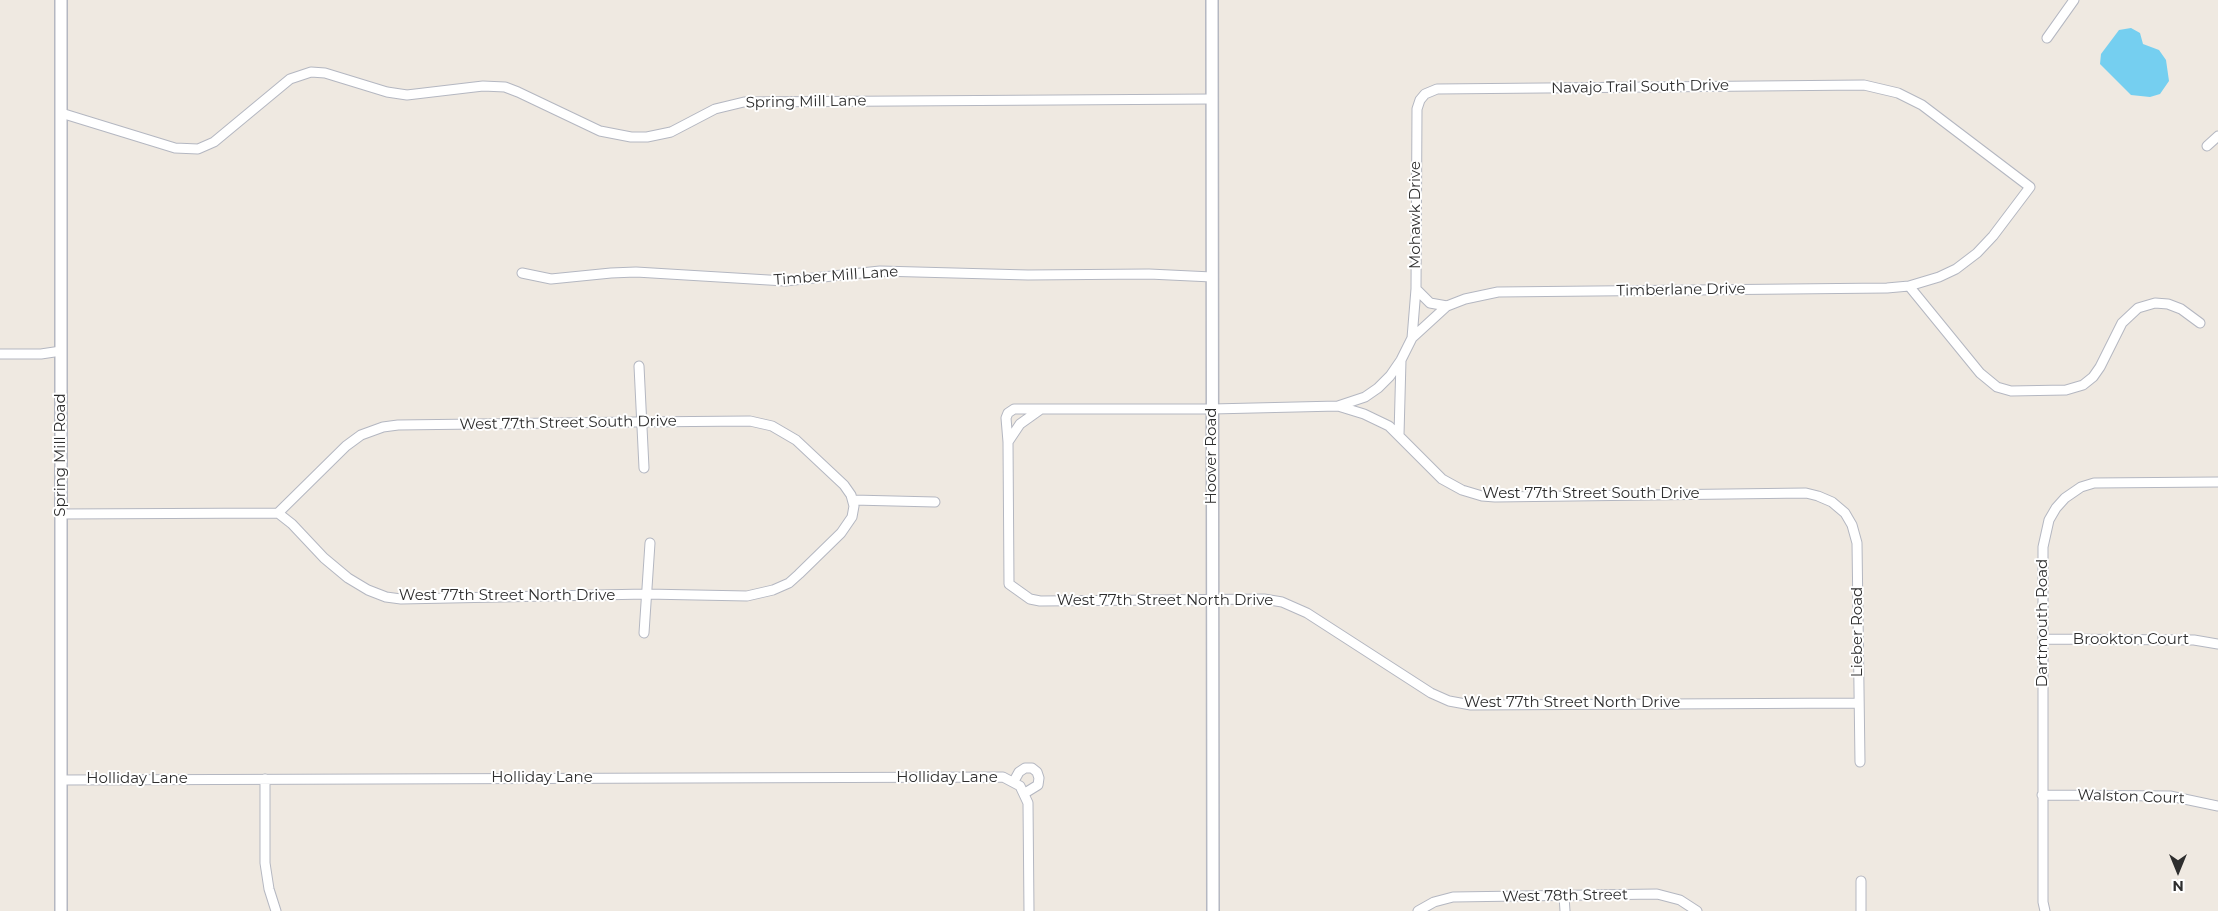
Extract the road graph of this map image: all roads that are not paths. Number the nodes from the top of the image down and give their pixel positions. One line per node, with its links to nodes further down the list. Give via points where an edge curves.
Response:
1 (61, 0): 7 (street, Spring Mill Road)
2 (1212, 0): 6 (street, Hoover Road)
3 (2074, 0): 4 (street)
4 (2047, 38)
5 (1425, 94): 10 (street, Navajo Trail South Drive, via 1437,89 1855,85 1892,91 1922,104); 14 (street, Mohawk Drive, via 1417,109)
6 (1212, 99): 7 (street, Spring Mill Lane, via 744,102 716,109 672,132 631,137 600,131 505,87 484,86 407,95 311,72 290,79 214,142 198,148 175,148); 12 (street, Hoover Road)
7 (61, 113): 18 (street, Spring Mill Road)
8 (2218, 136): 9 (street)
9 (2207, 146)
10 (2030, 188): 13 (street, Timberlane Drive, via 1978,253 1956,269)
11 (522, 273): 12 (street, Timber Mill Lane, via 550,280 636,272 785,281 880,271)
12 (1212, 277): 24 (street, Hoover Road)
13 (1909, 286): 15 (street, Timberlane Drive, via 1498,292); 16 (street, via 1980,373 1998,387 2011,391 2066,390 2083,385 2100,366 2122,323 2138,308 2155,303 2168,304)
14 (1416, 289): 15 (street, via 1430,303); 17 (street, Mohawk Drive)
15 (1447, 306): 17 (street, Timberlane Drive)
16 (2200, 323)
17 (1412, 338): 20 (street, Timberlane Drive)
18 (61, 351): 19 (street); 34 (street, Spring Mill Road)
19 (0, 354)
20 (1401, 360): 22 (street, Timberlane Drive, via 1378,388 1365,397); 26 (street)
21 (639, 366): 25 (street)
22 (1338, 406): 24 (street, West 77th Street South Drive); 26 (street, West 77th Street South Drive, via 1378,420)
23 (1041, 409): 24 (street, West 77th Street South Drive); 27 (street, via 1020,424); 27 (street, West 77th Street South Drive, via 1014,409 1008,413)
24 (1212, 409): 37 (street, Hoover Road)
25 (642, 422): 28 (street); 31 (street, West 77th Street South Drive, via 750,421 772,426 796,440 844,485); 33 (street, West 77th Street South Drive, via 383,427 361,435 346,446)
26 (1399, 435): 32 (street, West 77th Street South Drive, via 1442,479 1482,496 1806,494 1828,500)
27 (1008, 442): 37 (street, West 77th Street North Drive, via 1009,584 1025,597 1040,601)
28 (644, 468)
29 (2218, 482): 39 (street, Dartmouth Road, via 2104,482 2081,488 2065,498 2051,516 2044,533)
30 (935, 502): 31 (street)
31 (853, 503): 36 (street, West 77th Street North Drive, via 849,521 830,545 788,583 773,590 747,596)
32 (1838, 507): 41 (street, Lieber Road, via 1852,525 1857,542)
33 (278, 513): 34 (street); 36 (street, West 77th Street North Drive, via 340,572 363,588 386,597)
34 (61, 514): 44 (street, Spring Mill Road)
35 (650, 543): 36 (street)
36 (646, 594): 38 (street)
37 (1213, 600): 41 (street, West 77th Street North Drive, via 1264,599 1295,606 1431,693 1448,701 1471,705); 53 (street, Hoover Road)
38 (644, 633)
39 (2043, 639): 40 (street, Brookton Court, via 2194,640); 46 (street, Dartmouth Road)
40 (2218, 644)
41 (1858, 703): 42 (street, Lieber Road)
42 (1860, 762)
43 (265, 779): 44 (street, Holliday Lane); 45 (street, Holliday Lane, via 1001,777); 51 (street, via 265,863)
44 (61, 780): 50 (street, Spring Mill Road)
45 (1020, 787): 45 (street, via 1035,787 1039,778 1035,770 1022,769); 52 (street, via 1029,809)
46 (2042, 794): 47 (street, Walston Court, via 2170,796); 58 (street, Dartmouth Road)
47 (2218, 806)
48 (1861, 880): 57 (street)
49 (1564, 896): 54 (street, West 78th Street, via 1453,898 1429,904); 55 (street); 56 (street, West 78th Street, via 1662,894)
50 (61, 911)
51 (276, 911)
52 (1029, 911)
53 (1213, 911)
54 (1418, 911)
55 (1565, 911)
56 (1697, 911)
57 (1862, 911)
58 (2045, 911)

